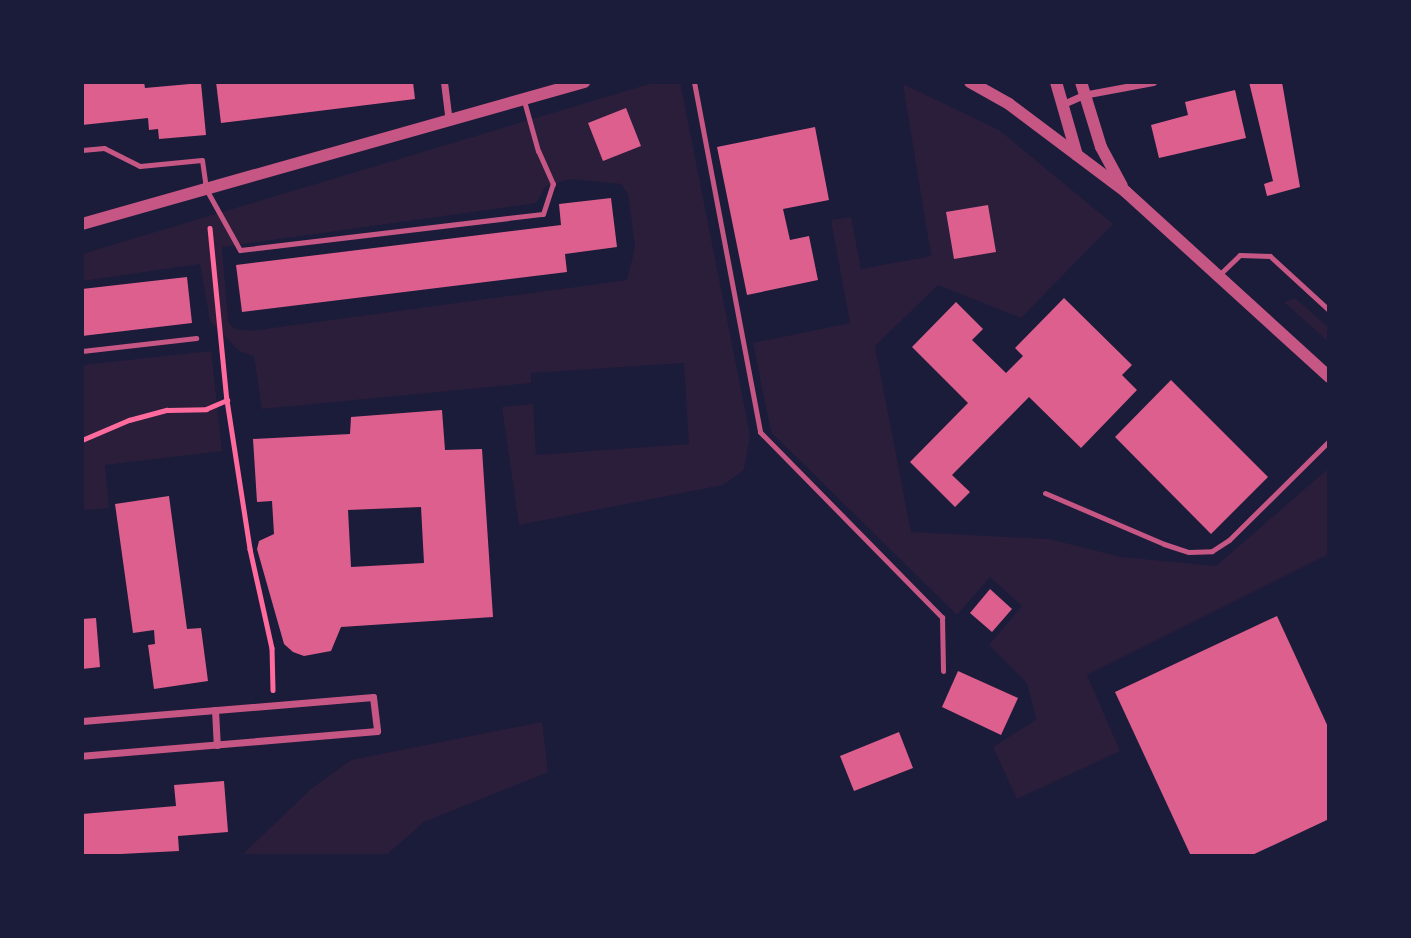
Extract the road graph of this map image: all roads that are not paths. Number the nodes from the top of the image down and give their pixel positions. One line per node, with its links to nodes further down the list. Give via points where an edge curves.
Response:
1 (444, 82): 10 (street)
2 (584, 82): 8 (street)
3 (694, 82): 23 (lane, via 760,432 942,617)
4 (970, 82): 12 (street, via 1009,104)
5 (1056, 82): 9 (street)
6 (1153, 82): 7 (street)
7 (1082, 89): 9 (street); 14 (street, via 1101,147)
8 (524, 100): 10 (street); 13 (lane, via 553,184 542,214 240,250)
9 (1061, 105): 12 (street)
10 (449, 122): 13 (street)
11 (82, 150): 13 (lane, via 104,148 140,166 202,160)
12 (1077, 155): 14 (street)
13 (206, 189): 15 (street)
14 (1126, 192): 16 (street)
15 (82, 224)
16 (1218, 276): 17 (lane, via 1240,255 1270,256); 20 (street)
17 (1329, 310)
18 (196, 338): 19 (lane)
19 (82, 351)
20 (1329, 377)
21 (1329, 441): 22 (lane, via 1229,540 1212,551 1189,552 1164,544)
22 (1045, 493)
23 (943, 671)
24 (215, 710): 25 (street); 26 (street); 26 (street, via 373,697 377,732)
25 (82, 720)
26 (218, 745): 27 (street)
27 (82, 756)

